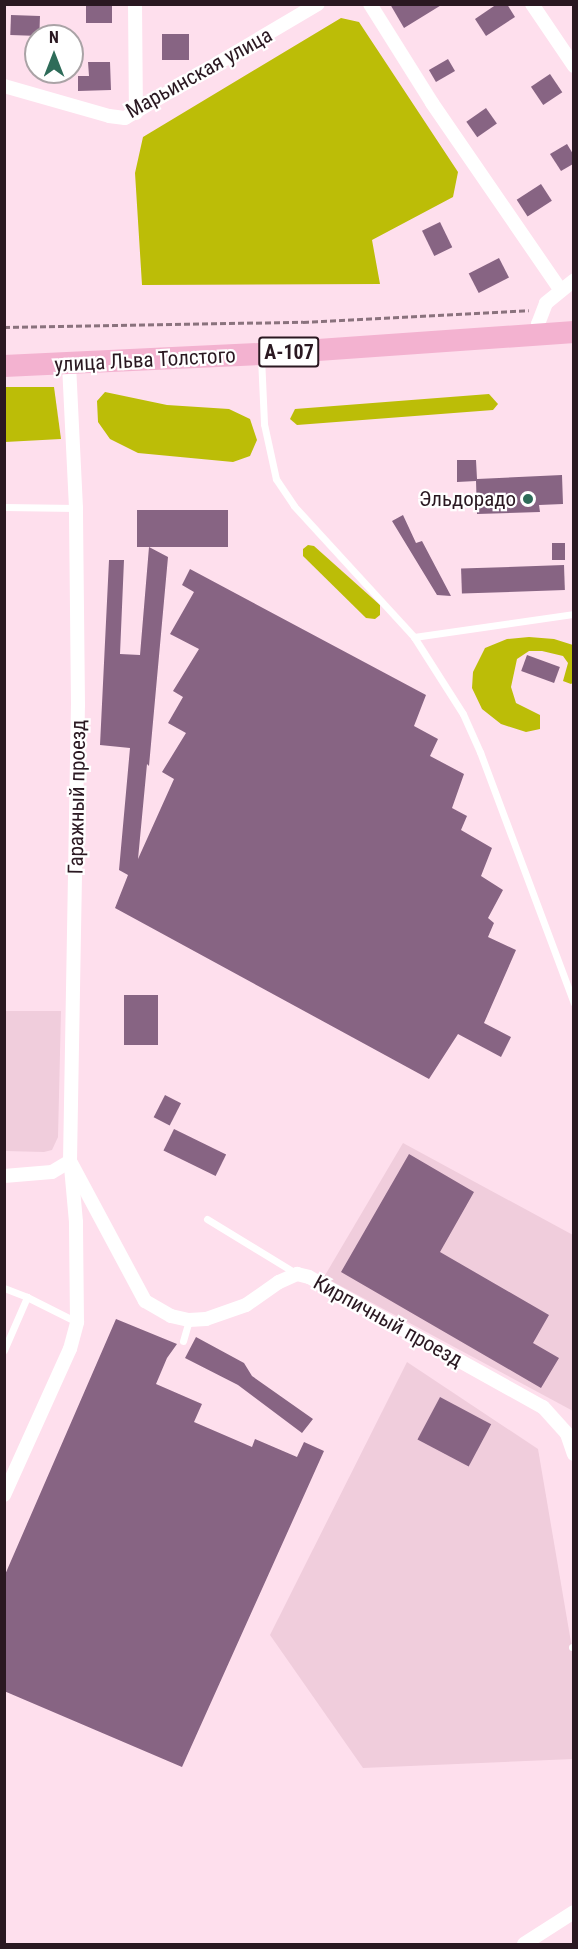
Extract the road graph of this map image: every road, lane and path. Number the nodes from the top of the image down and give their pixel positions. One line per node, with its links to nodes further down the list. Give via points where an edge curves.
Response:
1 (135, 4): 7 (street)
2 (318, 4): 7 (street, Марьинская улица)
3 (370, 4): 9 (street, via 432,103)
4 (532, 4): 5 (street)
5 (573, 66)
6 (4, 87): 7 (street, Марьинская улица, via 109,116 125,118)
7 (136, 113)
8 (573, 280): 9 (street)
9 (560, 290): 10 (street)
10 (543, 309): 11 (path, via 303,322); 13 (street)
11 (4, 327)
12 (573, 332): 13 (highway, улица Льва Толстого / А-107)
13 (538, 335): 14 (highway, улица Льва Толстого / А-107)
14 (261, 354): 15 (highway, улица Льва Толстого / А-107); 20 (lane, via 264,424 276,479 294,506)
15 (69, 364): 16 (highway, улица Льва Толстого / А-107); 18 (street, Гаражный проезд)
16 (4, 366)
17 (4, 507): 18 (lane)
18 (76, 508): 22 (street, Гаражный проезд, via 78,705)
19 (573, 614): 20 (lane)
20 (414, 637): 21 (lane, via 459,705 480,752)
21 (573, 1003)
22 (70, 1161): 23 (street, via 52,1172); 28 (street, Кирпичный проезд, via 145,1301 171,1316); 29 (street, Гаражный проезд, via 76,1222)
23 (4, 1176)
24 (207, 1219): 25 (lane)
25 (297, 1274): 28 (street, Кирпичный проезд, via 246,1305 206,1319); 32 (street, Кирпичный проезд, via 309,1277 543,1407 567,1434)
26 (4, 1288): 27 (lane)
27 (27, 1297): 29 (lane); 31 (lane)
28 (189, 1320): 30 (lane)
29 (77, 1322): 33 (street, Гаражный проезд, via 70,1349)
30 (183, 1341)
31 (4, 1350)
32 (573, 1454)
33 (6, 1489)
34 (573, 1912): 35 (street)
35 (524, 1944)

